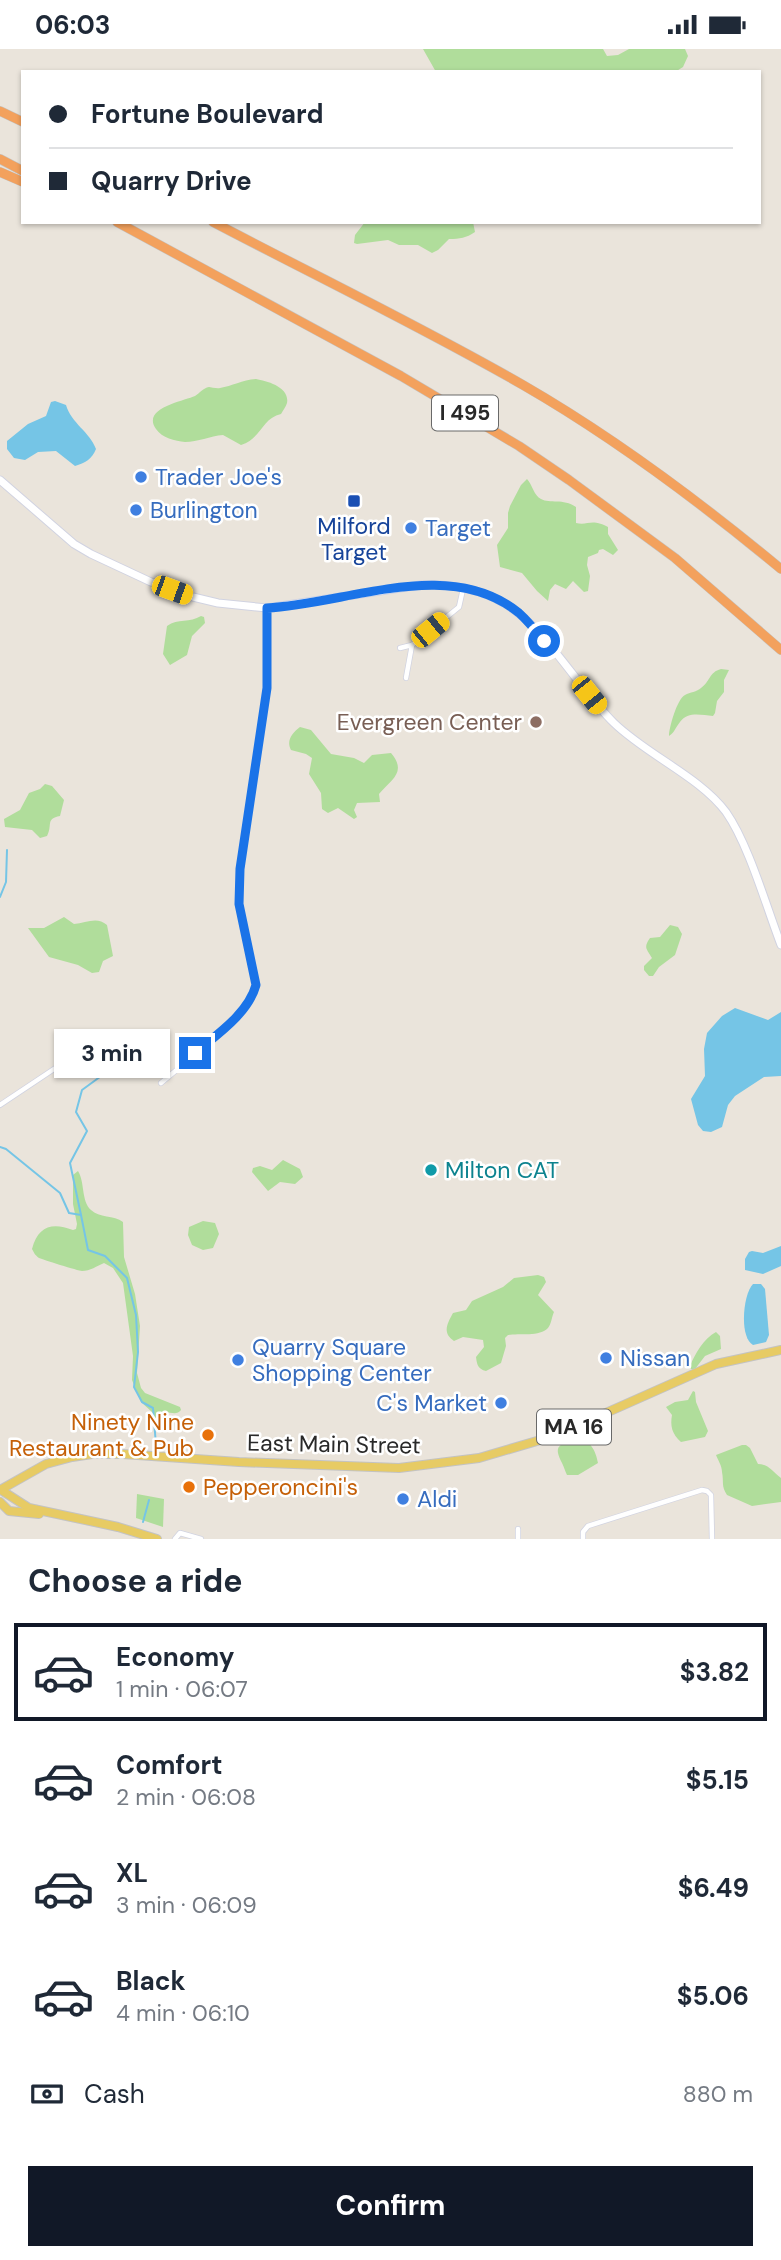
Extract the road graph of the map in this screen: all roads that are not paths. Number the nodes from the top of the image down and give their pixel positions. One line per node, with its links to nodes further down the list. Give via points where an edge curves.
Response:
1 (0, 111): 2 (highway)
2 (21, 121)
3 (0, 159): 4 (highway)
4 (21, 170)
5 (0, 172): 6 (highway)
6 (21, 181)
7 (119, 224): 15 (highway, I 495, via 391,370 519,446 675,558)
8 (217, 224): 10 (highway, I 495, via 523,385 678,486)
9 (0, 480): 12 (main road, via 91,554 193,597)
10 (781, 569)
11 (463, 588): 12 (main road, via 420,585); 13 (street, via 459,607); 17 (main road, via 486,594 519,614 631,739 713,798 744,848)
12 (267, 608): 19 (street, via 267,688 238,894 256,985 251,999 230,1022)
13 (412, 645): 14 (street); 16 (street)
14 (400, 648)
15 (781, 650)
16 (406, 678)
17 (781, 945)
18 (87, 1047): 20 (street)
19 (161, 1083)
20 (0, 1105)
21 (781, 1350): 22 (main road, East Main Street / MA 16, via 716,1364 554,1436 480,1458 399,1468 92,1454 46,1464)
22 (0, 1490): 26 (main road, via 26,1507)
23 (0, 1502): 25 (main road)
24 (0, 1511): 25 (main road)
25 (17, 1512): 26 (main road)
26 (63, 1517): 28 (main road)
27 (518, 1529): 31 (street)
28 (157, 1539)
29 (175, 1539): 30 (street, via 178,1533)
30 (201, 1539)
31 (518, 1539)
32 (583, 1539): 33 (street, via 589,1526 702,1490 711,1500)
33 (712, 1539)

